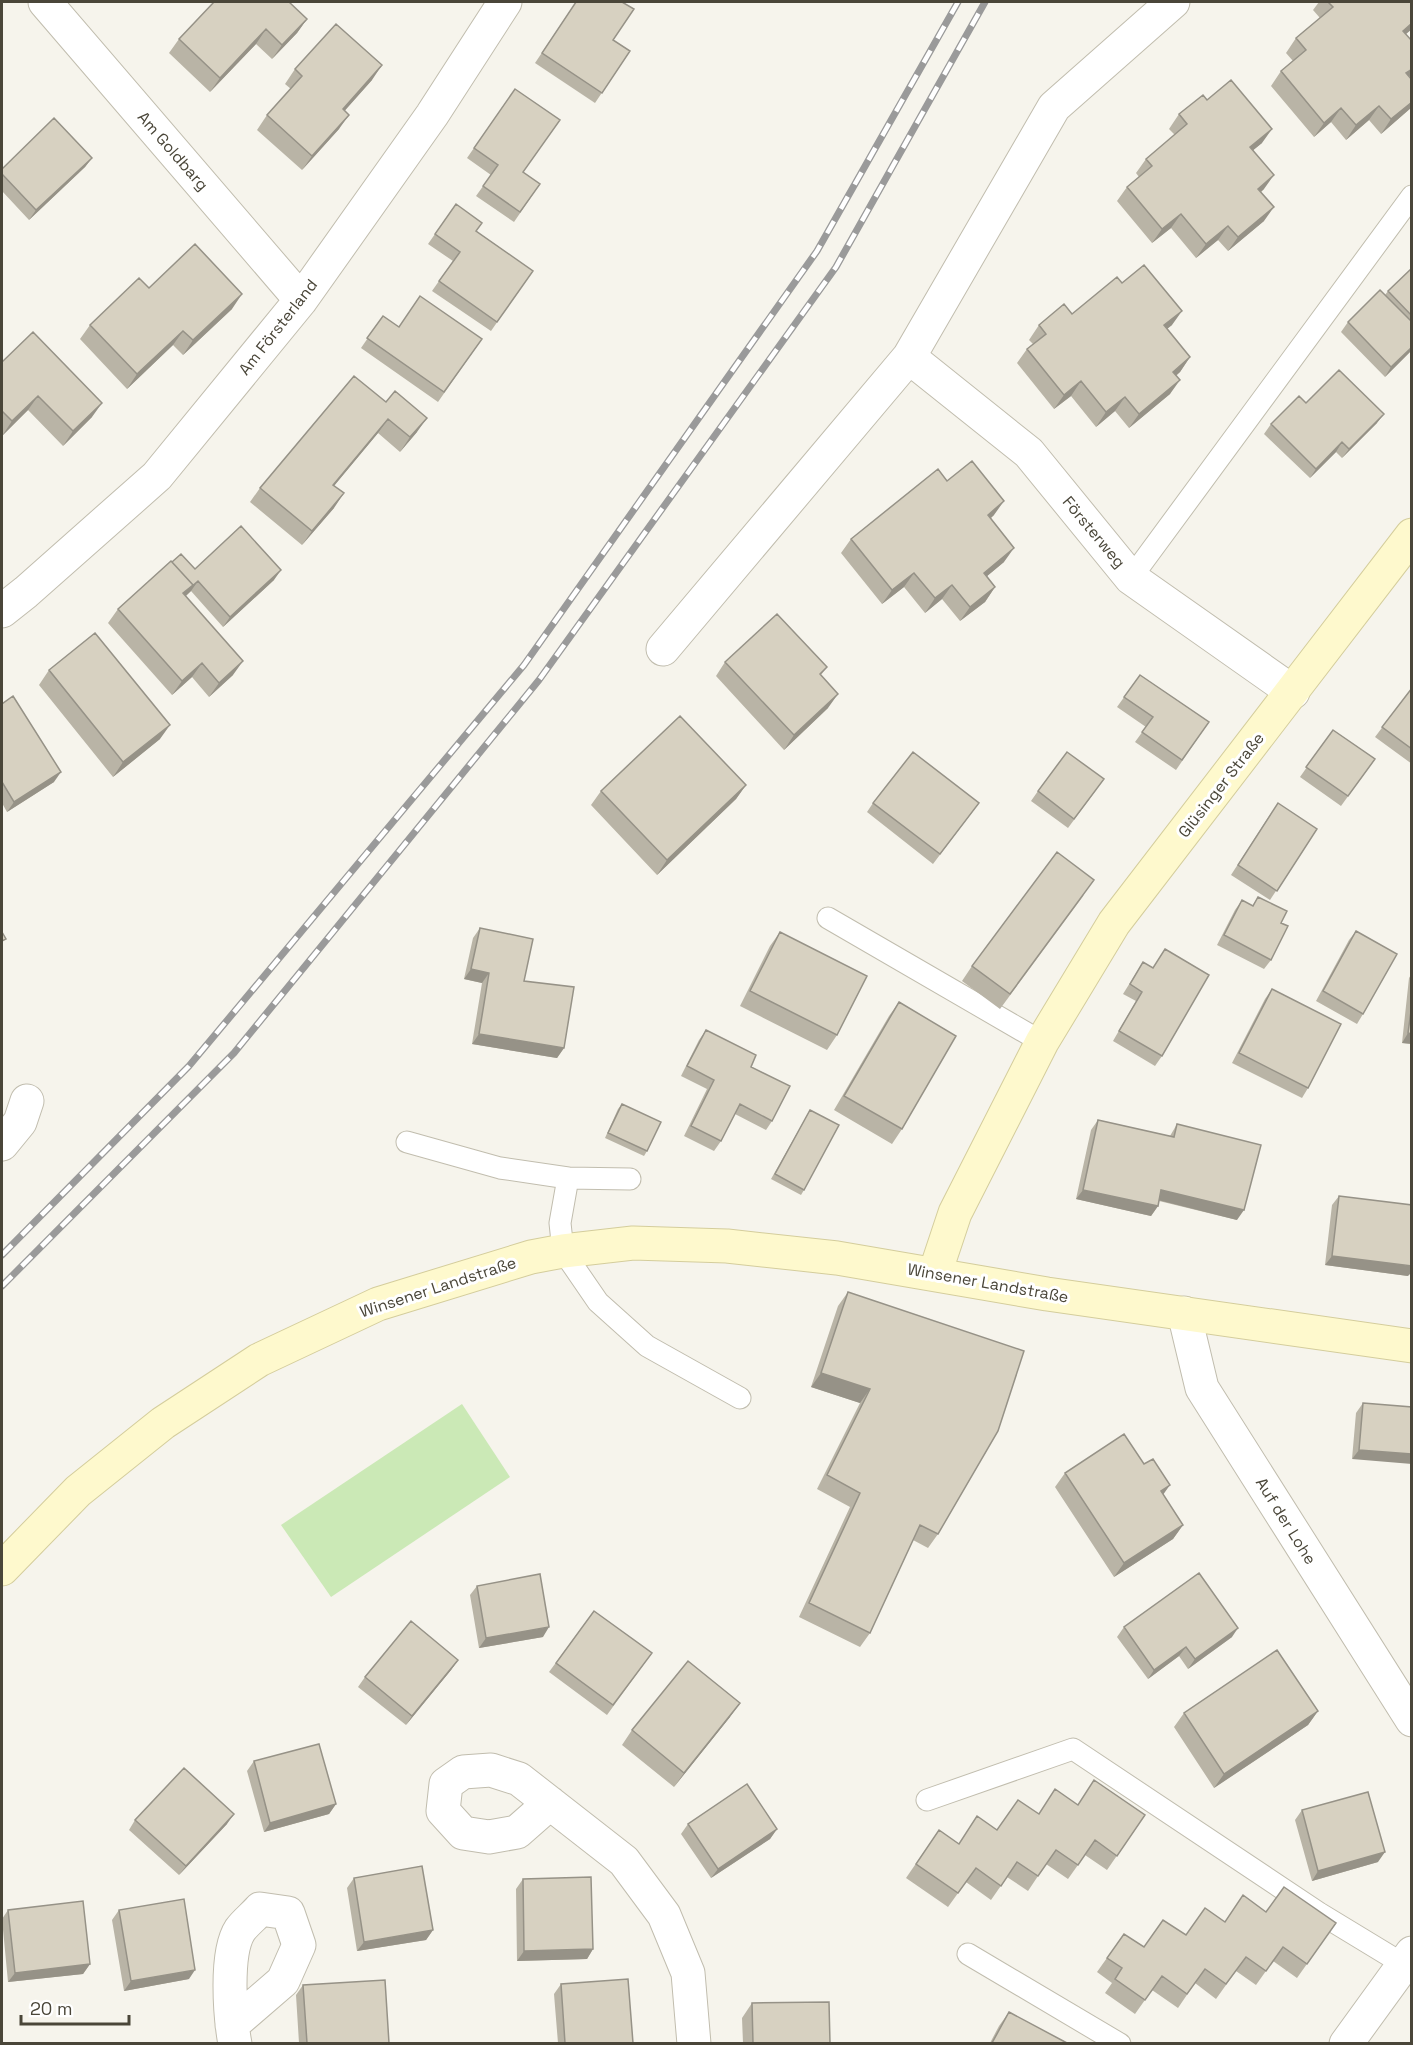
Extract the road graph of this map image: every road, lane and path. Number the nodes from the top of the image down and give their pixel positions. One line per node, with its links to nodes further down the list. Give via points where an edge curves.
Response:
1 (45, 2): 5 (street, Am Goldbarg)
2 (505, 2): 5 (street, Am Försterland, via 432,115)
3 (1173, 2): 6 (street, via 1054,107)
4 (1412, 196): 8 (lane)
5 (301, 300): 9 (street, Am Försterland, via 157,476)
6 (909, 357): 8 (street, Försterweg, via 1029,453); 10 (street)
7 (1412, 536): 11 (street, Glüsinger Straße)
8 (1131, 578): 11 (street, Försterweg)
9 (2, 611)
10 (663, 649)
11 (1293, 692): 13 (street, Glüsinger Straße, via 1114,923)
12 (828, 918): 13 (lane)
13 (1042, 1042): 20 (street, Glüsinger Straße, via 955,1214)
14 (27, 1101): 16 (street, via 20,1122)
15 (407, 1143): 17 (lane, via 500,1168)
16 (2, 1144)
17 (568, 1178): 18 (lane); 19 (lane, via 560,1223)
18 (630, 1179)
19 (563, 1251): 20 (street, Winsener Landstraße, via 633,1243 726,1246); 23 (lane, via 598,1302 647,1346); 24 (street, Winsener Landstraße, via 531,1257 378,1304 259,1360 163,1423 95,1478)
20 (935, 1273): 21 (street, Winsener Landstraße)
21 (1184, 1313): 22 (street, Winsener Landstraße); 25 (street, Auf der Lohe, via 1202,1388)
22 (1412, 1346)
23 (740, 1398)
24 (2, 1569)
25 (1412, 1720)
26 (927, 1800): 29 (lane, via 1073,1749 1319,1913)
27 (550, 1803): 30 (street, via 624,1862 664,1915 688,1974)
28 (968, 1954): 31 (lane)
29 (1407, 1959): 32 (street)
30 (694, 2043)
31 (1120, 2043)
32 (1346, 2043)

